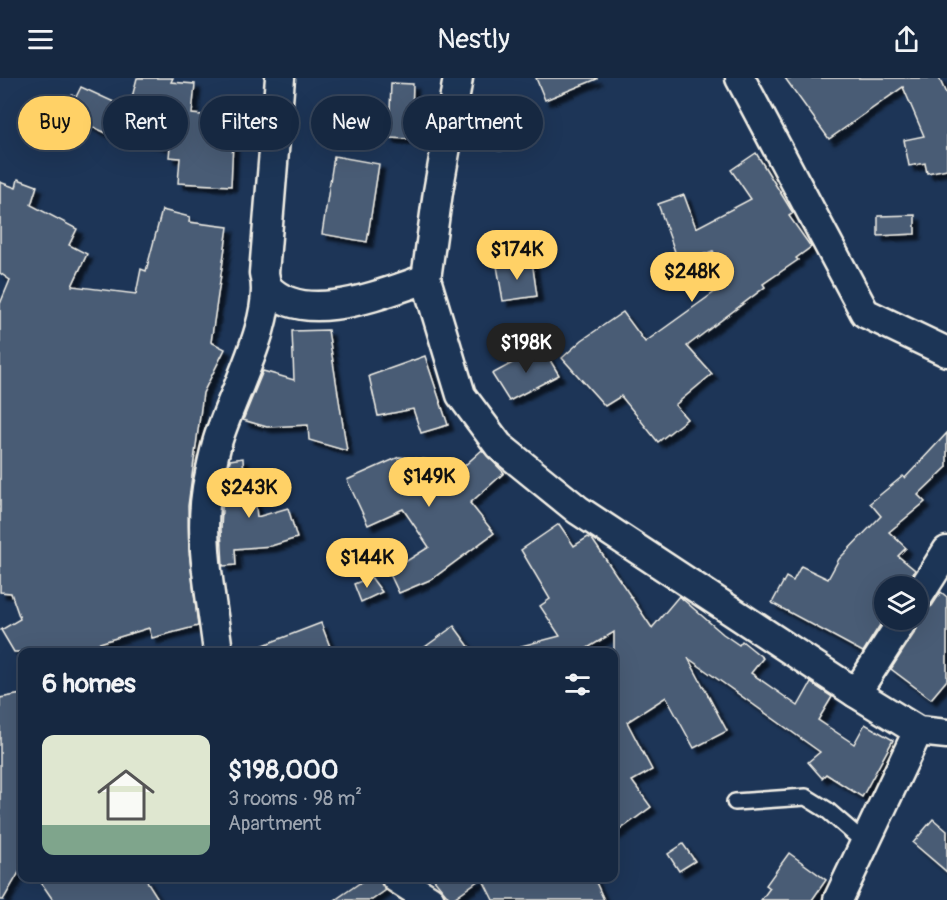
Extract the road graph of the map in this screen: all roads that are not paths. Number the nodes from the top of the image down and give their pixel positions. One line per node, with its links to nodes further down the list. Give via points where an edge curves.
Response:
1 (280, 78): 5 (street, via 264,273)
2 (458, 78): 4 (street)
3 (740, 78): 6 (street, via 865,313)
4 (426, 279): 5 (street, via 366,298 302,307 286,302); 11 (street, via 461,395 499,446 578,510)
5 (268, 288): 10 (street, via 262,320 217,443 207,491 205,529)
6 (947, 352)
7 (947, 551): 8 (street)
8 (928, 581)
9 (897, 630): 11 (street)
10 (218, 648)
11 (856, 693): 12 (street)
12 (918, 731): 13 (street); 15 (street)
13 (947, 734)
14 (735, 802): 15 (lane, via 806,797)
15 (864, 842): 18 (street)
16 (402, 882): 17 (street)
17 (430, 900)
18 (838, 900)

